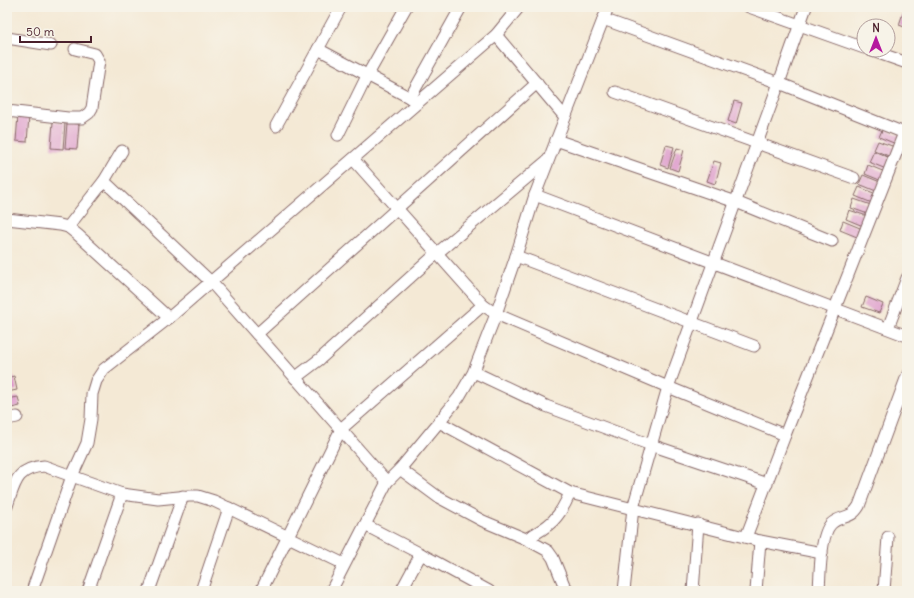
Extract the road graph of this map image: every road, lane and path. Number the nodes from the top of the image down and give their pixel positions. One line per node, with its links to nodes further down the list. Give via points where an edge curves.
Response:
1 (341, 7): 15 (street)
2 (406, 7): 18 (street)
3 (461, 7): 22 (street)
4 (519, 7): 10 (street)
5 (608, 7): 8 (street)
6 (749, 7): 9 (street)
7 (806, 7): 9 (street)
8 (604, 19): 20 (street); 24 (street)
9 (800, 25): 13 (street); 20 (street)
10 (496, 35): 19 (street); 22 (street)
11 (7, 38): 12 (street)
12 (51, 45)
13 (856, 45)
14 (75, 48): 23 (street, via 95,54 100,61 89,113 82,118 68,118)
15 (318, 50): 18 (street); 25 (street)
16 (893, 58): 17 (street)
17 (907, 63)
18 (367, 76): 22 (street); 27 (street)
19 (537, 83): 24 (street); 37 (street)
20 (779, 83): 26 (street); 29 (street)
21 (615, 92): 29 (street)
22 (414, 100): 31 (street)
23 (7, 111)
24 (565, 117): 28 (street)
25 (276, 126)
26 (906, 133): 47 (street)
27 (338, 135)
28 (556, 140): 32 (street); 36 (street)
29 (757, 144): 33 (street); 36 (street)
30 (122, 151): 34 (street)
31 (353, 159): 37 (street); 45 (street)
32 (549, 160): 35 (street); 41 (street)
33 (854, 178)
34 (104, 181): 39 (street); 45 (street)
35 (535, 195): 42 (street); 43 (street)
36 (736, 202): 40 (street); 43 (street)
37 (397, 208): 41 (street); 52 (street)
38 (7, 219): 39 (street)
39 (68, 227): 49 (street)
40 (832, 241)
41 (436, 254): 46 (street); 57 (street, via 320,359)
42 (516, 256): 48 (street); 50 (street)
43 (713, 263): 47 (street); 50 (street)
44 (907, 278): 51 (street)
45 (211, 282): 49 (street); 52 (street)
46 (483, 305): 48 (street); 60 (street)
47 (835, 308): 51 (street); 61 (street)
48 (496, 314): 55 (street); 58 (street)
49 (169, 318): 64 (street, via 104,369 96,381 92,394 88,438)
50 (691, 324): 54 (street); 58 (street)
51 (888, 328): 53 (street)
52 (257, 334): 57 (street)
53 (907, 336)
54 (754, 346)
55 (474, 372): 59 (street, via 459,397); 62 (street, via 546,406)
56 (907, 376): 80 (street, via 859,506 855,513 830,525)
57 (295, 378): 60 (street)
58 (668, 387): 61 (street); 62 (street)
59 (439, 422): 63 (street); 67 (street)
60 (341, 429): 65 (street); 75 (street)
61 (786, 435): 66 (street)
62 (651, 445): 66 (street); 72 (street)
63 (400, 469): 65 (street); 78 (street, via 438,498)
64 (72, 476): 68 (street); 70 (street, via 44,466 31,468 16,481); 84 (street)
65 (387, 482): 74 (street)
66 (766, 484): 76 (street)
67 (570, 493): 72 (street); 78 (street, via 564,507 552,523)
68 (122, 494): 69 (street, via 158,499); 85 (street)
69 (183, 496): 71 (street, via 198,496); 86 (street)
70 (7, 506)
71 (229, 508): 75 (street); 87 (street)
72 (632, 508): 73 (street); 93 (street)
73 (698, 524): 76 (street); 94 (street)
74 (365, 525): 81 (street); 82 (street)
75 (288, 536): 82 (street); 88 (street)
76 (746, 537): 79 (street)
77 (888, 537): 97 (street)
78 (526, 539): 92 (street, via 548,551)
79 (760, 541): 80 (street); 95 (street)
80 (822, 553): 96 (street)
81 (421, 554): 83 (street); 90 (street)
82 (344, 564): 89 (street)
83 (474, 588): 91 (street)
84 (32, 591)
85 (88, 591)
86 (149, 591)
87 (201, 591)
88 (261, 591)
89 (331, 591)
90 (401, 591)
91 (489, 591)
92 (569, 591)
93 (624, 591)
94 (693, 591)
95 (756, 591)
96 (818, 591)
97 (884, 591)

